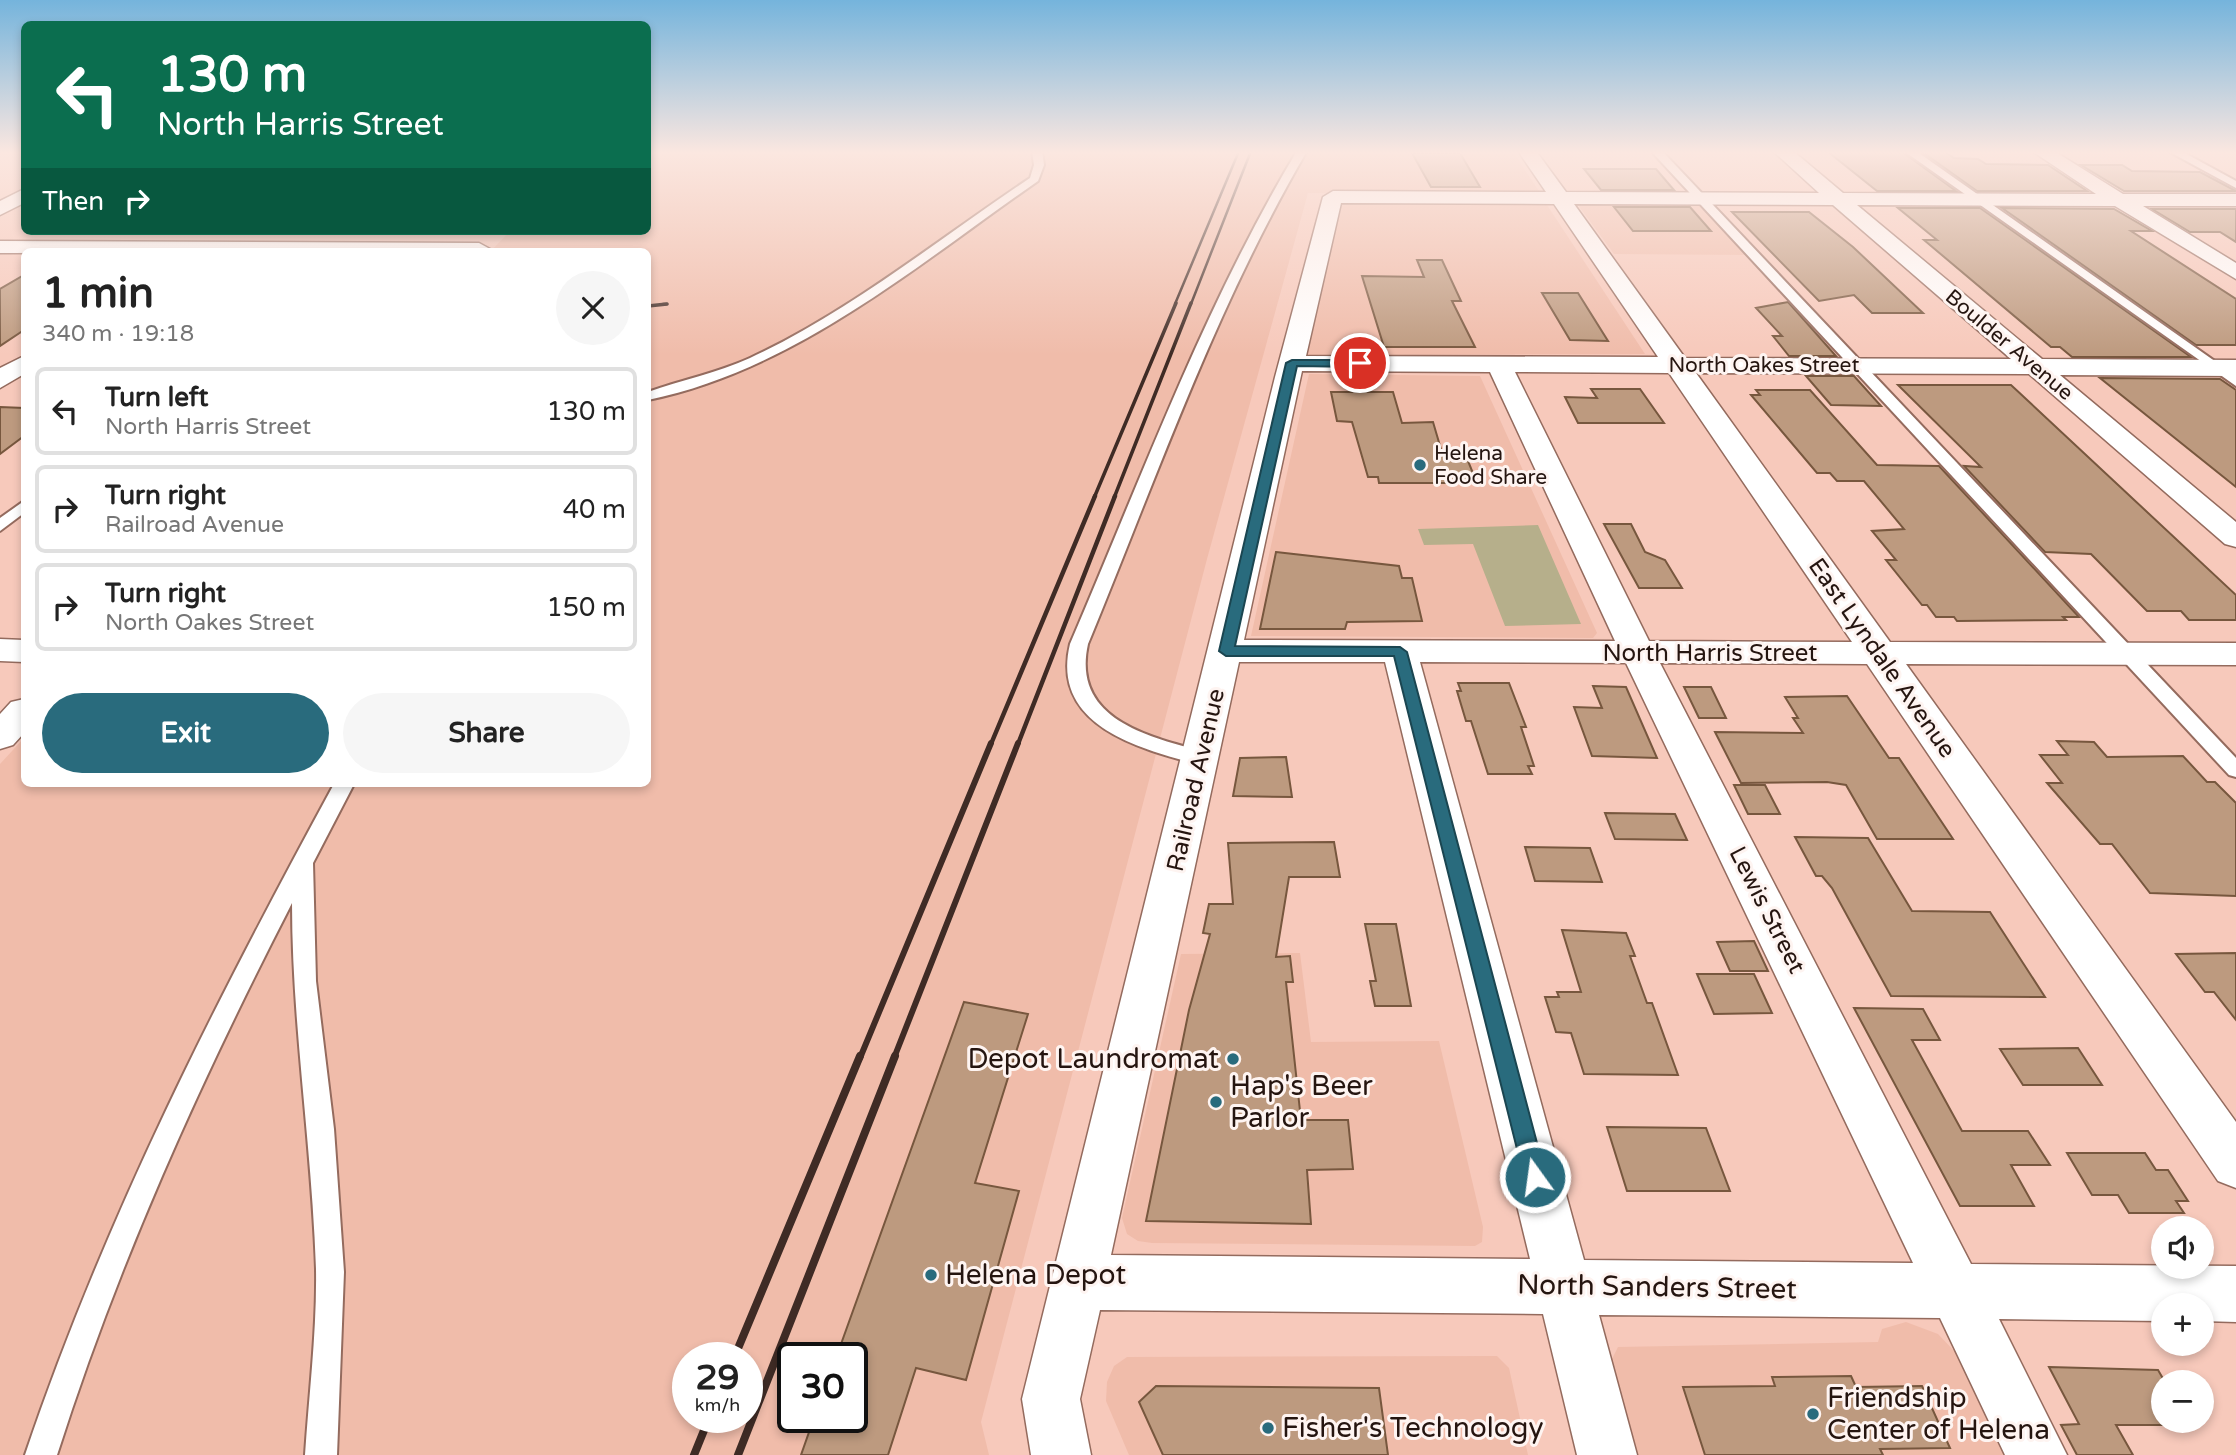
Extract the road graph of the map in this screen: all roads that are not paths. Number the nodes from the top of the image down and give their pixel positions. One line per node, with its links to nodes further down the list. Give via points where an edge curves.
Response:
1 (974, 219): 25 (lane, via 767,355)
2 (1263, 219): 39 (lane, via 1202,350 1079,644 1074,674 1086,702 1117,728)
3 (1328, 219): 17 (street, Railroad Avenue)
4 (1574, 219): 19 (street, East Lyndale Avenue)
5 (1720, 219): 21 (lane)
6 (1860, 219): 22 (street, Boulder Avenue)
7 (2005, 219): 23 (lane)
8 (2151, 219): 16 (street)
9 (207, 235): 13 (street)
10 (332, 245): 14 (street); 15 (street)
11 (0, 247): 12 (street)
12 (93, 248)
13 (188, 248)
14 (222, 248)
15 (405, 248)
16 (2236, 272)
17 (1292, 363): 18 (street, North Oakes Street); 31 (street, Railroad Avenue)
18 (1499, 364): 19 (street, North Oakes Street); 33 (street, Lewis Street)
19 (1676, 364): 21 (street, North Oakes Street); 34 (street, East Lyndale Avenue)
20 (21, 365): 24 (street)
21 (1858, 365): 22 (street, North Oakes Street); 35 (lane)
22 (2033, 366): 23 (street, North Oakes Street); 28 (street, Boulder Avenue)
23 (2229, 373)
24 (0, 380)
25 (651, 395)
26 (21, 508): 27 (lane)
27 (0, 526)
28 (2236, 538)
29 (0, 650): 30 (street)
30 (21, 651)
31 (1226, 651): 32 (street, North Harris Street); 39 (street, Railroad Avenue)
32 (1400, 652): 33 (street, North Harris Street); 45 (street)
33 (1638, 653): 34 (street, North Harris Street); 46 (street, Lewis Street)
34 (1879, 654): 35 (street, North Harris Street); 43 (street, East Lyndale Avenue)
35 (2126, 654): 36 (street, North Harris Street); 40 (lane)
36 (2236, 654)
37 (21, 714): 38 (street)
38 (0, 736)
39 (1201, 758): 44 (street, Railroad Avenue)
40 (2236, 770)
41 (342, 787): 42 (lane)
42 (303, 860): 48 (lane, via 237,983 152,1160 65,1377); 49 (lane, via 304,981 321,1129 330,1272)
43 (2236, 1164)
44 (1078, 1282): 45 (street, North Sanders Street); 50 (street, via 1051,1399)
45 (1563, 1285): 46 (street, North Sanders Street); 51 (street)
46 (1957, 1291): 47 (street, North Sanders Street); 52 (street, Lewis Street)
47 (2236, 1294)
48 (41, 1455)
49 (321, 1455)
50 (1061, 1455)
51 (1606, 1455)
52 (2037, 1455)

